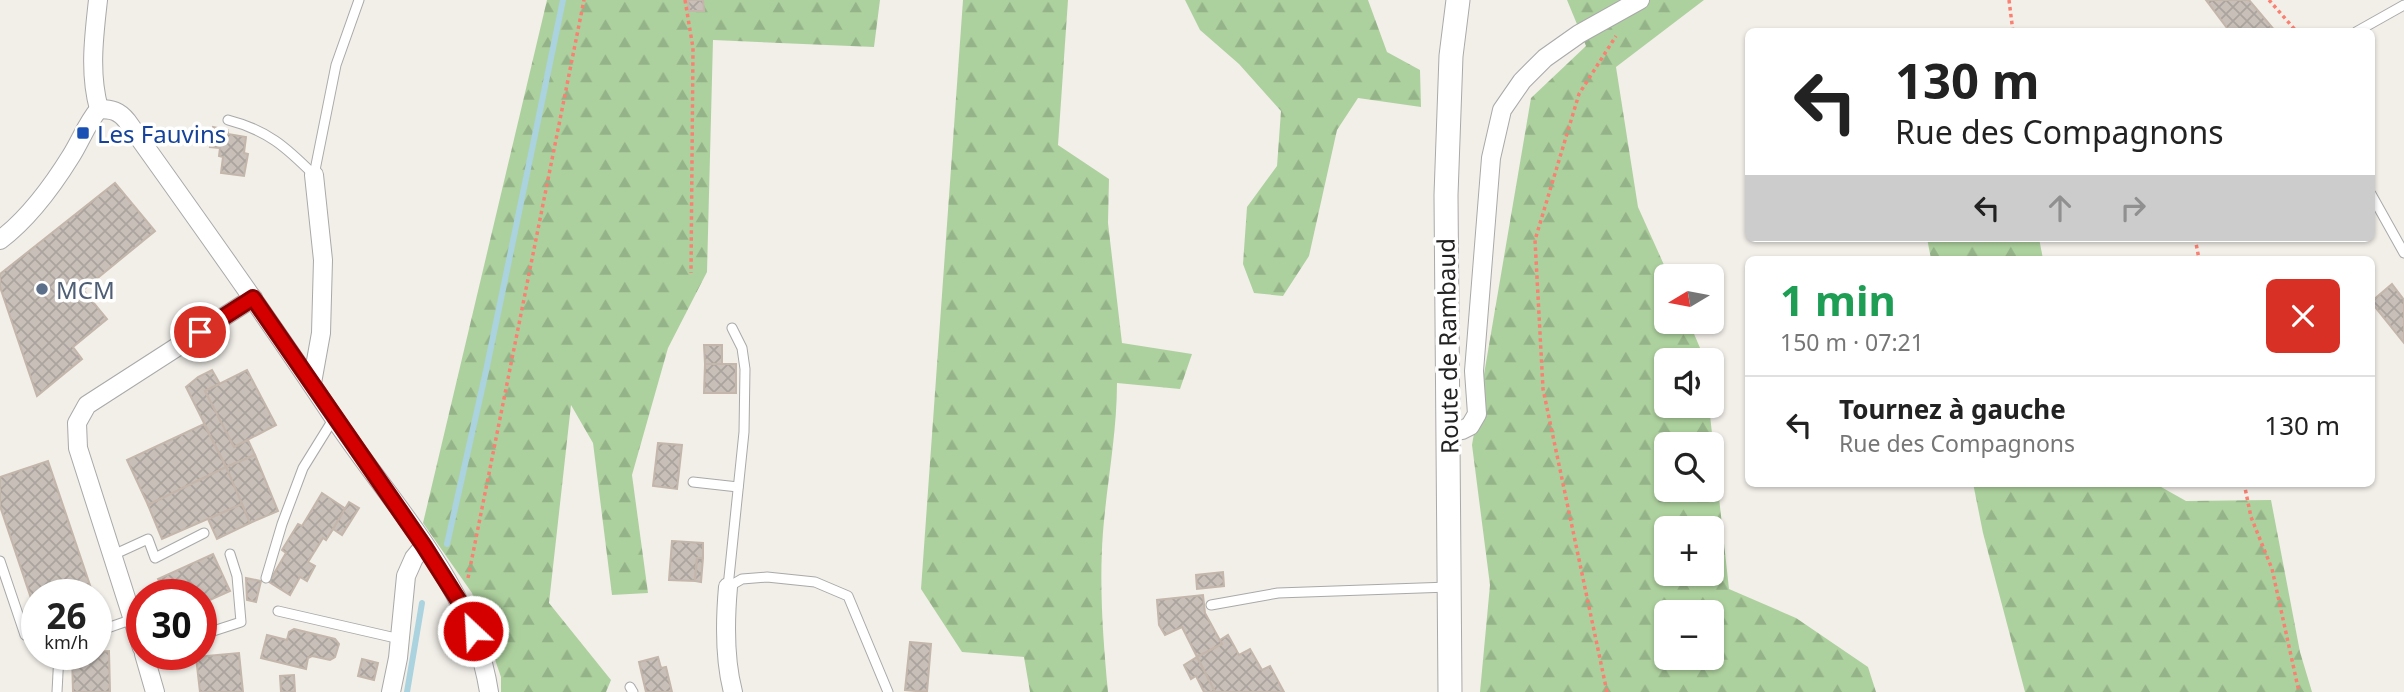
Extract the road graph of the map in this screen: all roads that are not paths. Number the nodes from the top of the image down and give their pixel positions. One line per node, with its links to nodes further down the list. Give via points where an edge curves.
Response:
1 (98, 0): 7 (street, via 93,77)
2 (359, 0): 9 (lane, via 336,65)
3 (1458, 0): 17 (street, Route de Rambaud, via 1447,124)
4 (1640, 0): 17 (street, via 1545,58 1502,110 1490,171 1474,370 1477,414 1470,426)
5 (2404, 5): 6 (lane)
6 (2363, 28)
7 (99, 109): 11 (street, via 36,203); 13 (street, via 120,113 127,121)
8 (228, 120): 9 (lane, via 252,126 288,149)
9 (314, 176): 15 (street, via 323,261 321,333)
10 (2375, 201): 12 (lane)
11 (0, 240)
12 (2404, 253)
13 (253, 298): 15 (street); 23 (street, via 87,405 77,423 78,447)
14 (732, 328): 19 (lane, via 745,369)
15 (312, 383): 16 (street)
16 (334, 418): 21 (street); 25 (lane, via 303,468)
17 (1448, 433): 27 (street, Route de Rambaud)
18 (693, 482): 19 (lane)
19 (738, 487): 26 (lane)
20 (204, 533): 23 (lane, via 155,558 148,539)
21 (424, 546): 33 (street, via 406,576); 39 (street, via 462,606 485,667)
22 (230, 554): 32 (lane, via 241,622)
23 (113, 555): 28 (street)
24 (0, 561): 31 (lane)
25 (265, 578)
26 (728, 587): 40 (street); 41 (lane, via 742,579 767,577 815,582 848,596)
27 (1450, 587): 29 (lane, via 1278,593); 42 (street, Route de Rambaud)
28 (126, 597)
29 (1211, 605)
30 (278, 611): 33 (lane)
31 (21, 623)
32 (217, 630)
33 (400, 639): 38 (street)
34 (59, 670): 36 (lane)
35 (149, 670): 37 (street)
36 (57, 692)
37 (155, 692)
38 (391, 692)
39 (489, 692)
40 (733, 692)
41 (888, 692)
42 (1450, 692)

